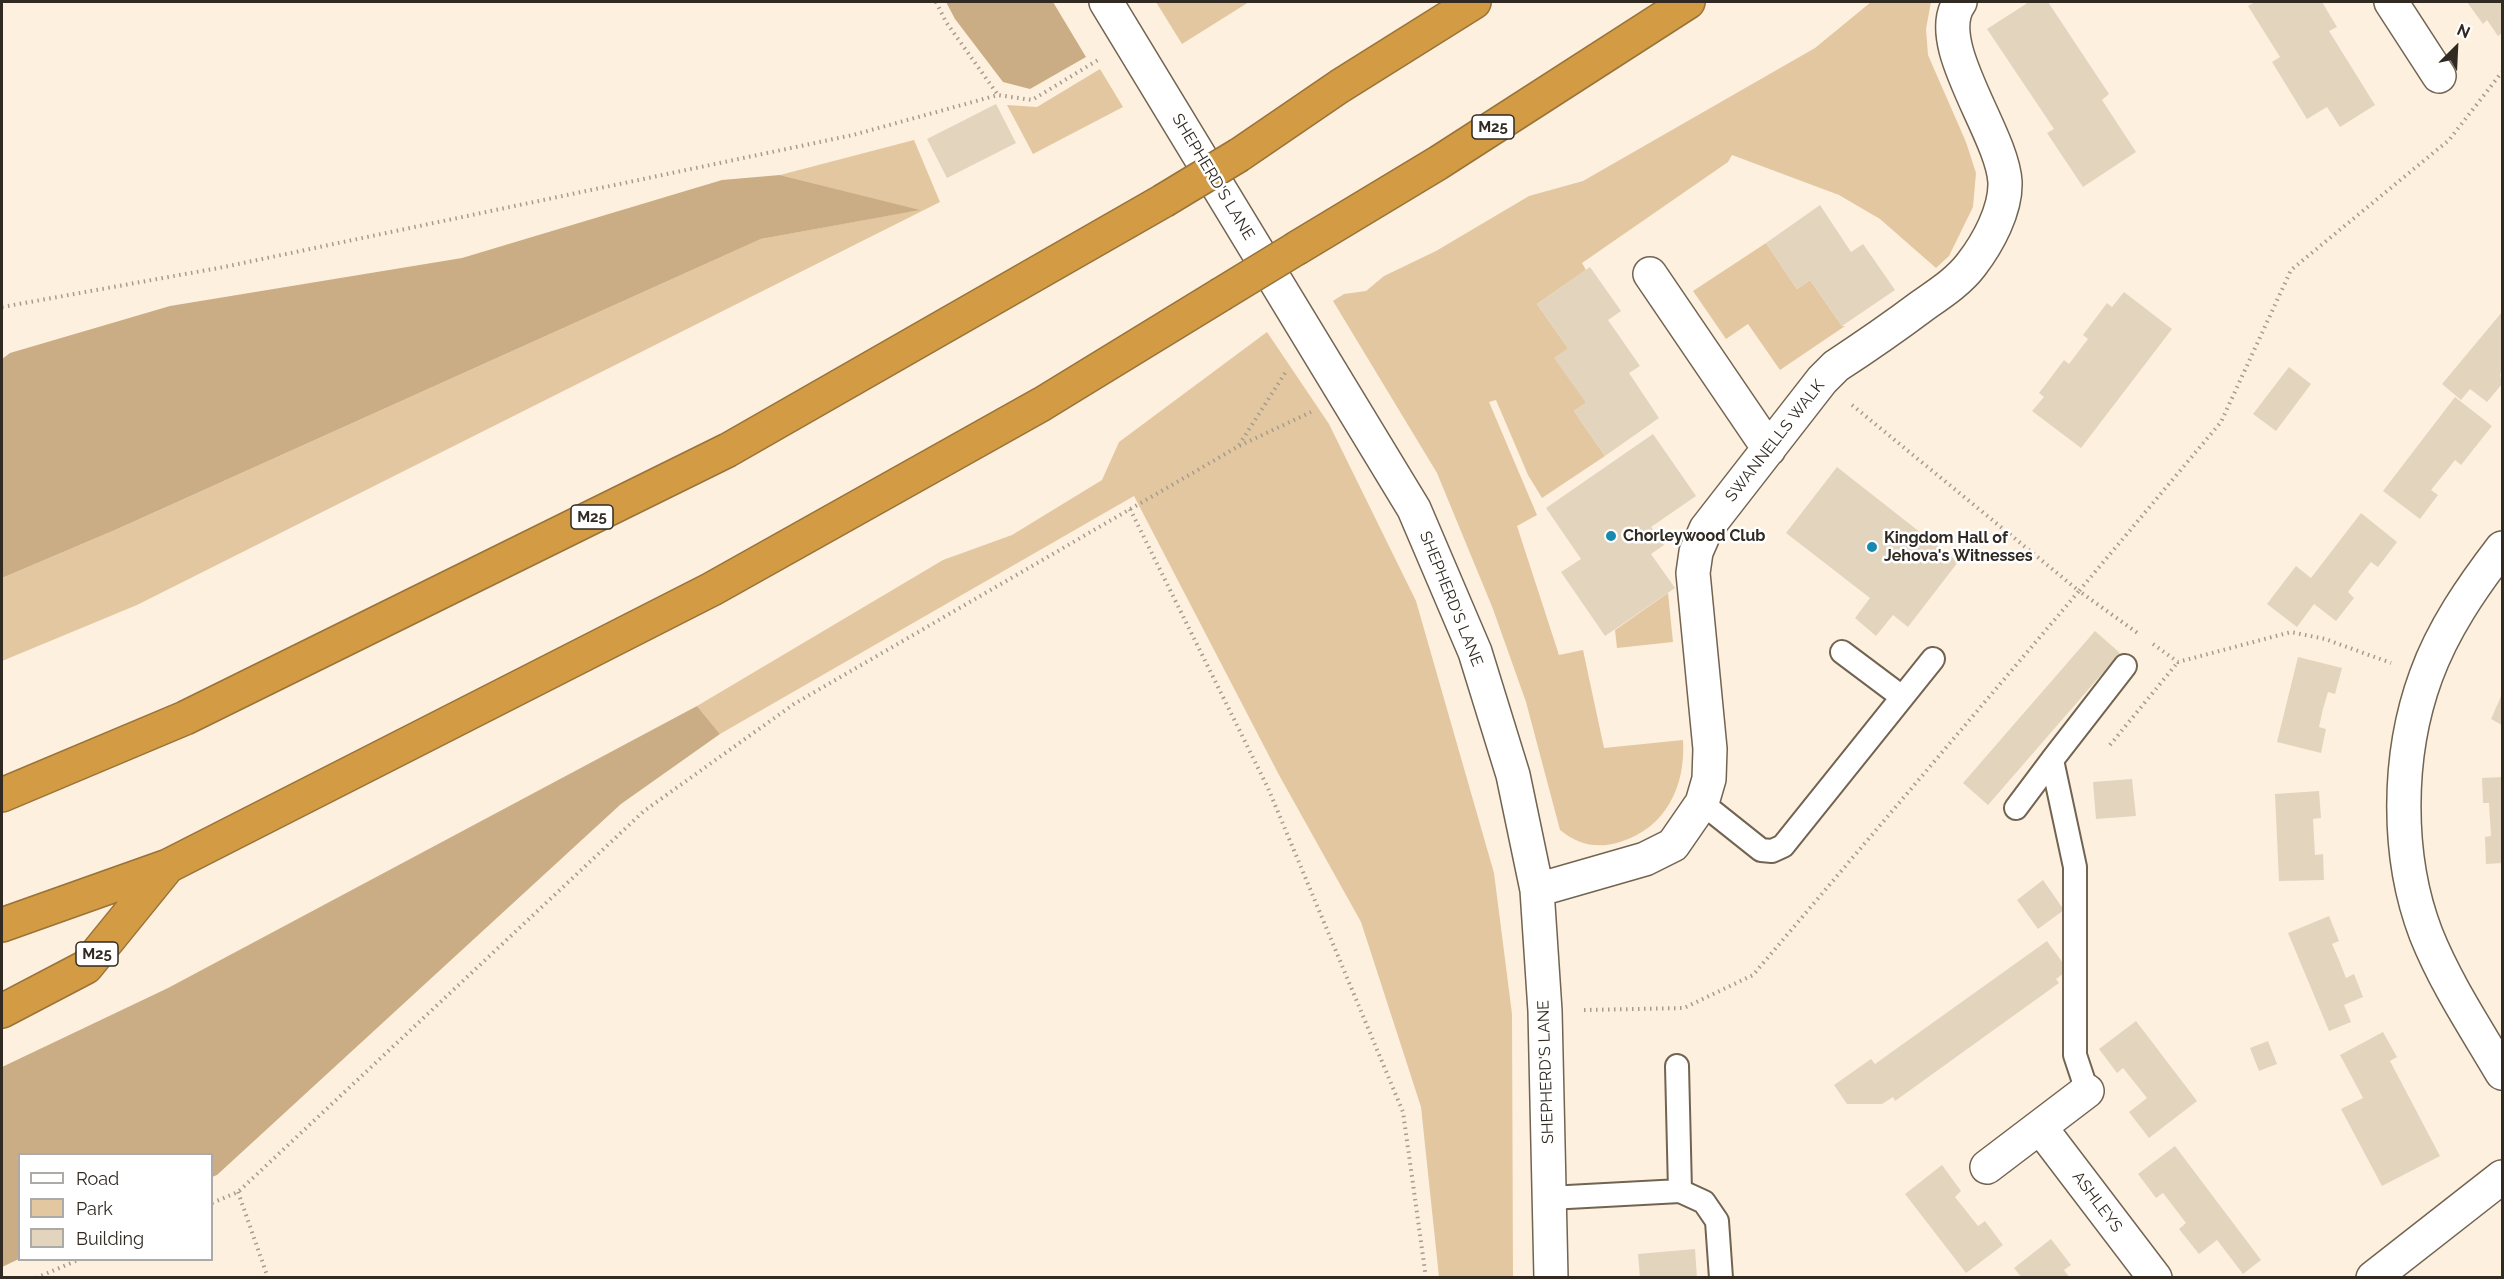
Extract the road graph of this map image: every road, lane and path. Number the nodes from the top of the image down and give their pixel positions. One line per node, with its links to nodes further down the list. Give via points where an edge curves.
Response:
1 (936, 2): 10 (path)
2 (1106, 2): 13 (street, SHEPHERD'S LANE)
3 (1474, 2): 29 (highway, M25, bridge, via 1163,201 728,450 185,718)
4 (1688, 2): 32 (highway, M25, bridge, via 1438,163 1042,404 712,589)
5 (1960, 2): 14 (street, SWANNELLS WALK, via 1953,24 1953,42 2002,159 2005,184 2001,208 1985,244 1949,287 1836,366)
6 (2391, 2): 9 (street)
7 (1097, 61): 10 (path, via 1032,100)
8 (2502, 72): 20 (path, via 2449,140 2291,270 2221,422)
9 (2439, 76)
10 (998, 95): 12 (path, via 842,138 224,267)
11 (1650, 274): 17 (street)
12 (2, 307)
13 (1309, 334): 15 (street, SHEPHERD'S LANE); 16 (path)
14 (1822, 380): 17 (street, SWANNELLS WALK); 20 (path)
15 (1346, 394): 16 (path); 33 (street, SHEPHERD'S LANE, via 1414,509 1475,652 1513,775)
16 (1239, 446): 18 (path)
17 (1769, 448): 30 (street, SWANNELLS WALK, via 1706,529 1696,552 1693,573 1710,749 1709,780)
18 (1130, 509): 44 (path, via 794,704 644,811); 50 (path, via 1268,788 1403,1112)
19 (2502, 548): 26 (street, via 2475,582 2450,624)
20 (2079, 591): 21 (path); 36 (path, via 1753,975 1684,1008)
21 (2142, 636)
22 (2151, 643): 26 (path, via 2178,662 2290,632 2325,639)
23 (1842, 652): 27 (lane)
24 (1933, 659): 27 (lane)
25 (2125, 666): 28 (lane)
26 (2426, 676): 38 (street, via 2406,778 2403,833 2411,887 2447,982)
27 (1902, 697): 30 (lane, via 1783,846 1761,850)
28 (2052, 760): 31 (lane); 39 (lane, via 2075,867 2075,1055)
29 (2, 795)
30 (1702, 803): 33 (street, SWANNELLS WALK, via 1673,845 1664,850 1634,863)
31 (2016, 808)
32 (168, 866): 34 (highway, M25); 35 (highway, M25, via 86,967)
33 (1536, 890): 36 (street, SHEPHERD'S LANE)
34 (2, 925)
35 (2, 1011)
36 (1545, 1011): 45 (street, SHEPHERD'S LANE)
37 (1677, 1066): 43 (lane)
38 (2502, 1073)
39 (2086, 1091): 40 (street)
40 (2040, 1127): 41 (street); 53 (street, ASHLEYS)
41 (1987, 1167)
42 (2502, 1178): 54 (street)
43 (1680, 1191): 45 (lane); 52 (lane, via 1704,1202 1717,1221)
44 (238, 1192): 46 (path); 49 (path)
45 (1549, 1198): 51 (street, SHEPHERD'S LANE)
46 (213, 1203)
47 (76, 1261): 48 (path)
48 (36, 1278)
49 (268, 1278)
50 (1426, 1278)
51 (1551, 1278)
52 (1721, 1278)
53 (2155, 1278)
54 (2373, 1278)

